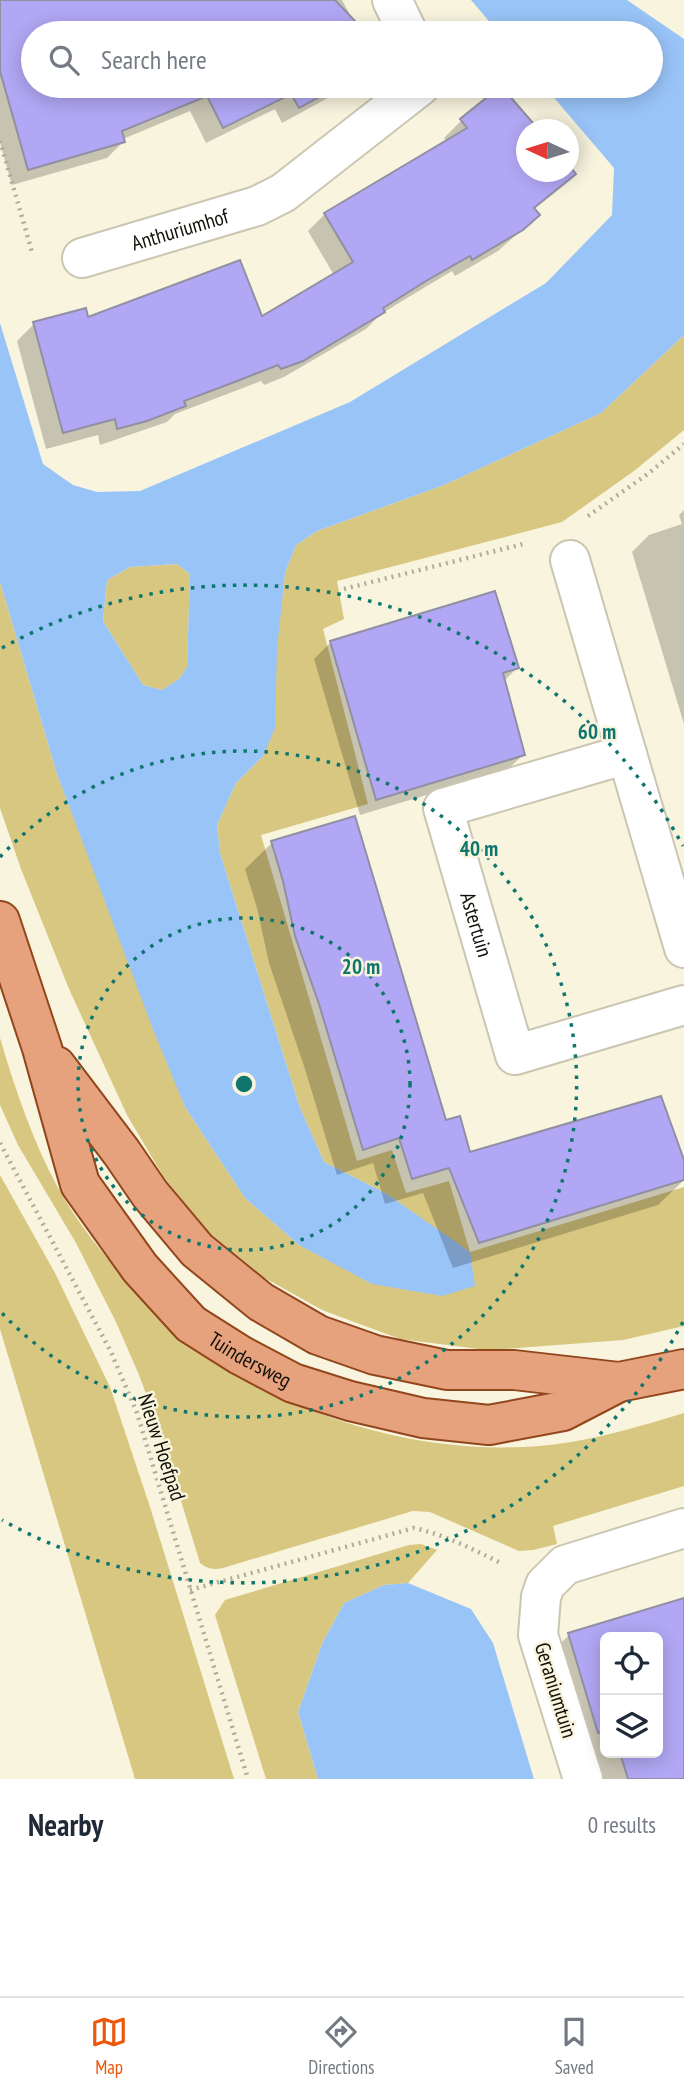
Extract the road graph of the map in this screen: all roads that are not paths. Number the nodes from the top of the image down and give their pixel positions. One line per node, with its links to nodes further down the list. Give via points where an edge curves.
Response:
1 (392, 0): 2 (street)
2 (402, 21)
3 (405, 98): 4 (street, Anthuriumhof, via 283,193 257,206)
4 (82, 258)
5 (570, 560): 6 (street)
6 (627, 754): 8 (street); 9 (street, Astertuin, via 443,808 515,1055)
7 (0, 921): 10 (main road, Tuindersweg)
8 (684, 948)
9 (684, 1005)
10 (42, 1048): 12 (main road, Tuindersweg, via 197,1250 261,1302 318,1335 375,1355 447,1370 514,1370); 12 (main road, Tuindersweg, via 80,1184 140,1268 191,1324 240,1355 293,1383 350,1401 423,1418 489,1425 563,1411)
11 (684, 1368): 12 (main road, Tuindersweg)
12 (619, 1382)
13 (684, 1528): 14 (street, Geraniumtuin, via 565,1565 545,1585 538,1636)
14 (583, 1779)

